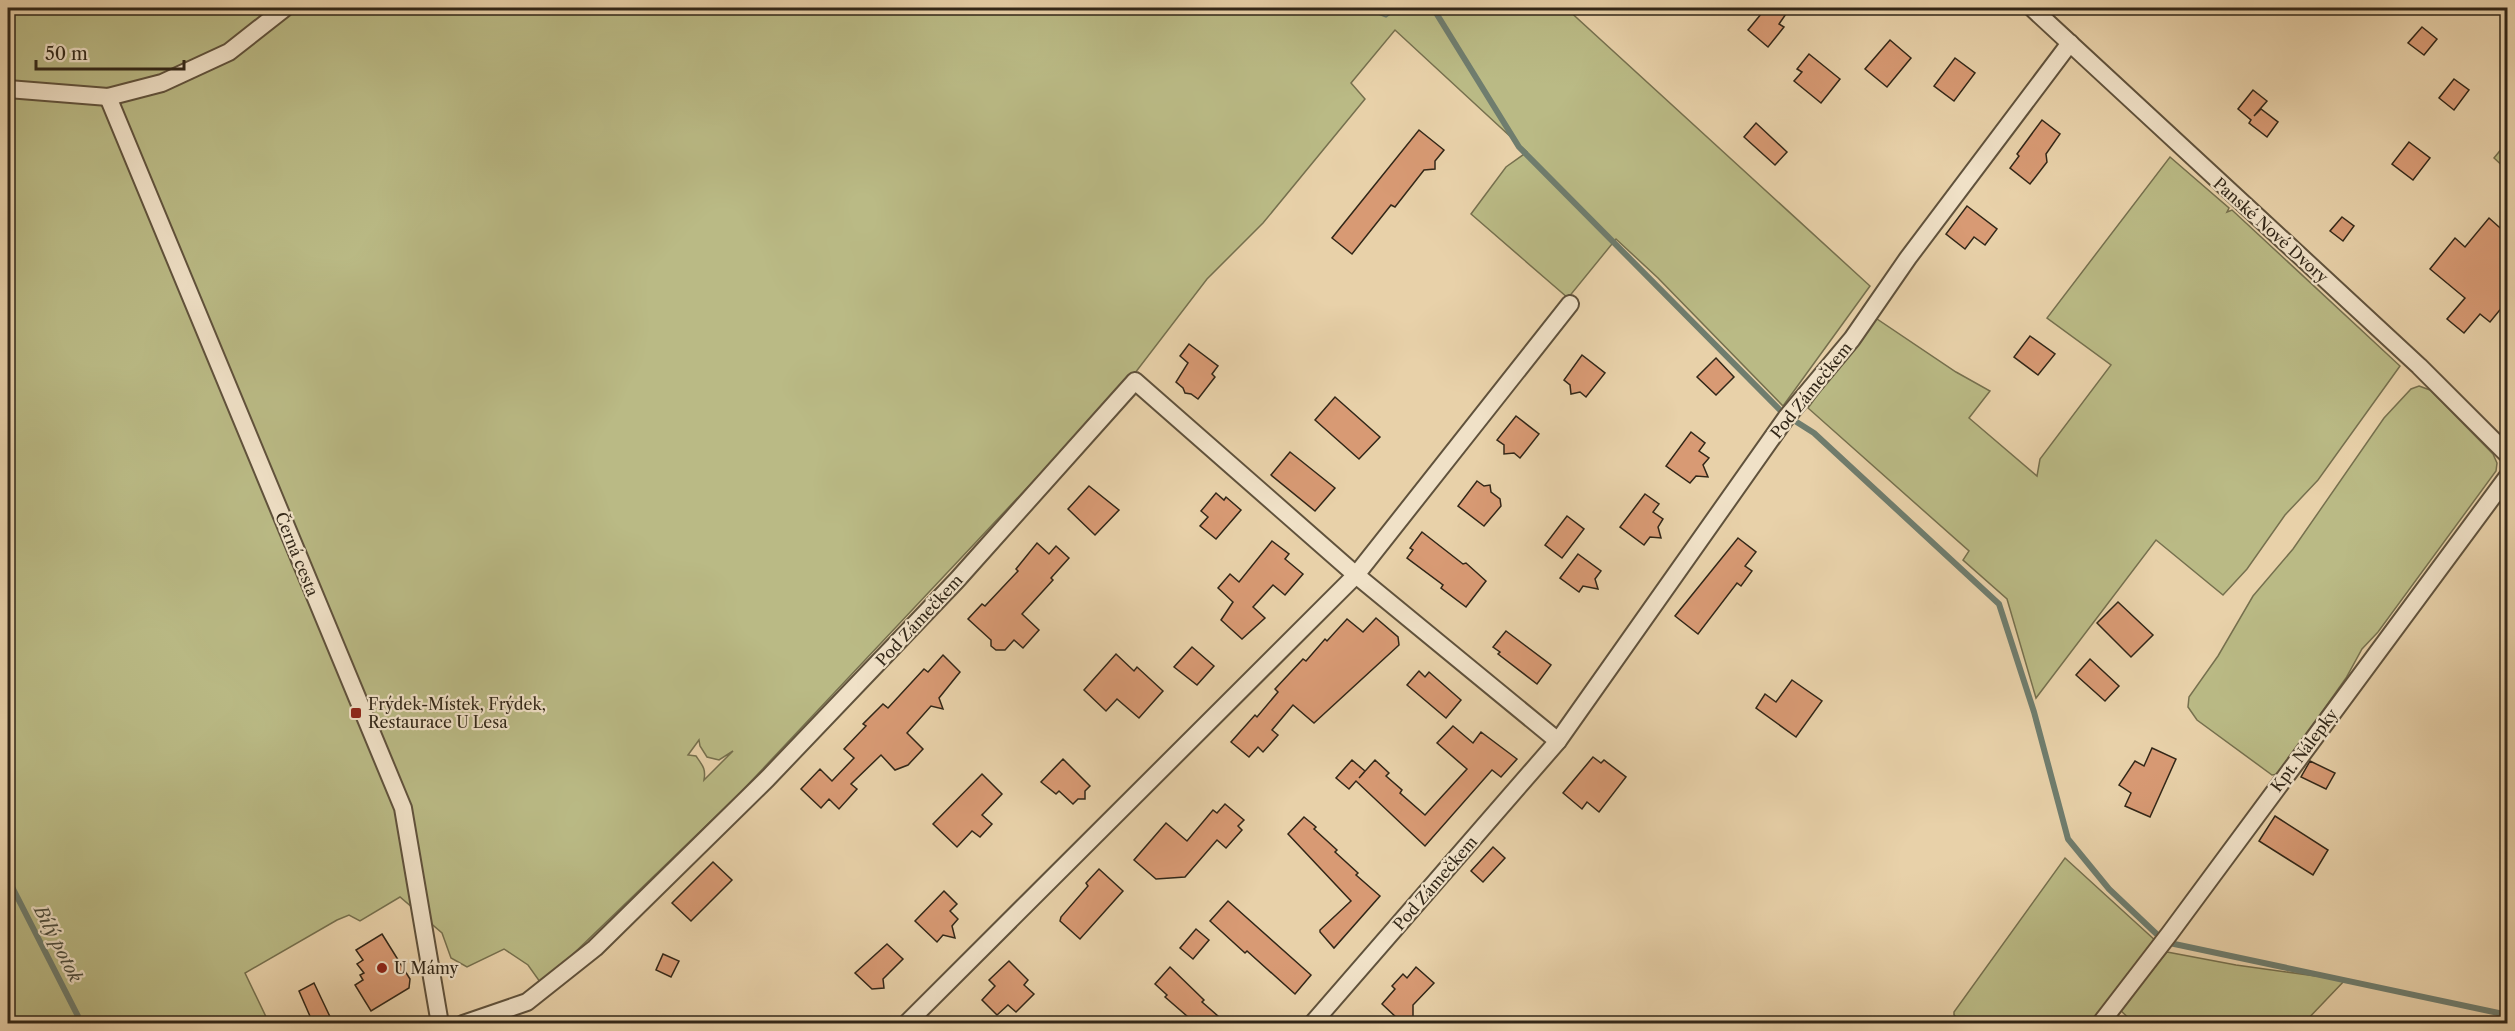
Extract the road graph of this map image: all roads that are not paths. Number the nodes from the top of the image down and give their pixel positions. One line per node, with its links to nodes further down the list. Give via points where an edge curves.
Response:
1 (285, 8): 5 (street, via 221,56 162,83)
2 (2032, 8): 3 (street, Panské Nové Dvory)
3 (2070, 43): 7 (street, Panské Nové Dvory, via 2419,366); 10 (street, Pod Zámečkem, via 1852,339 1787,417)
4 (8, 89): 5 (street)
5 (108, 97): 11 (street, Černá cesta, via 403,808)
6 (1570, 304): 9 (street)
7 (2508, 455)
8 (2508, 476): 15 (street, Kpt. Nálepky)
9 (1356, 575): 10 (street, Pod Zámečkem); 12 (street, Pod Zámečkem, via 1135,381 934,605 767,779 595,948 527,1002); 13 (street)
10 (1558, 741): 14 (street, Pod Zámečkem)
11 (440, 1023)
12 (463, 1023)
13 (906, 1023)
14 (1312, 1023)
15 (2100, 1023)

